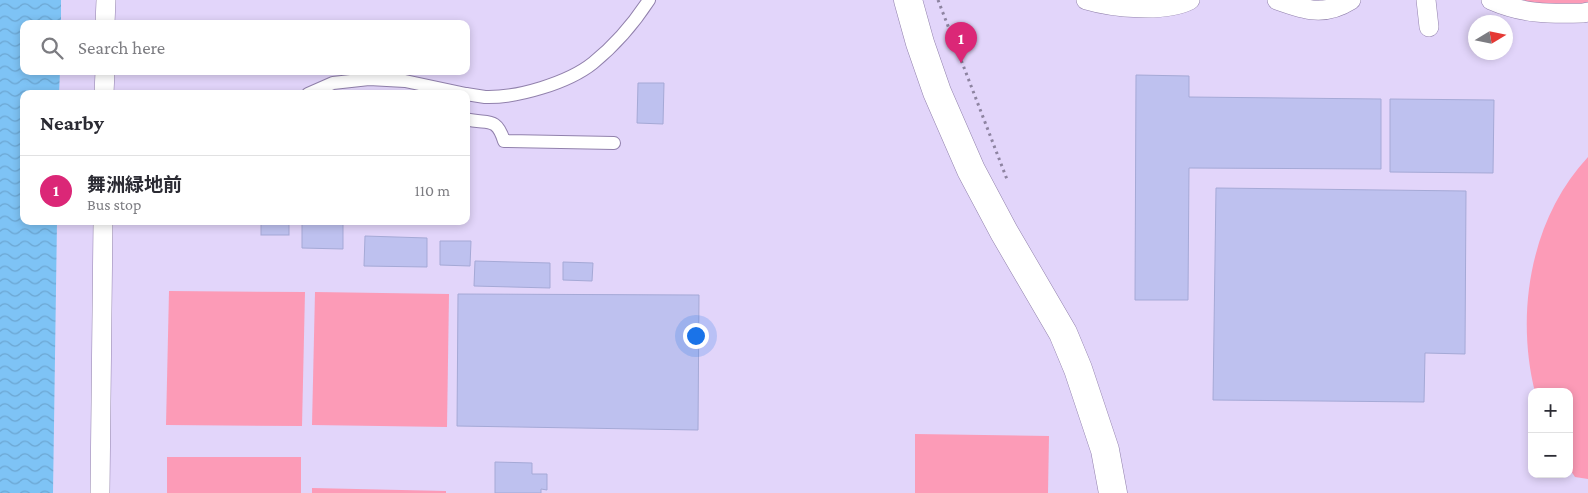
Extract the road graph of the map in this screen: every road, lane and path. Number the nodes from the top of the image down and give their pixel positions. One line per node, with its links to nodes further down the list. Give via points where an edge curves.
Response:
1 (106, 0): 11 (street)
2 (649, 0): 17 (lane, via 618,39 592,63 560,82 525,92 486,97)
3 (908, 0): 22 (street, via 937,92 971,170 1063,333 1078,369 1105,450)
4 (1086, 0): 5 (street, via 1122,7 1172,7)
5 (1190, 0)
6 (1277, 0): 7 (street, via 1318,12 1340,7)
7 (1350, 0)
8 (1426, 0): 12 (street)
9 (1491, 0): 10 (street, via 1524,12)
10 (1588, 12)
11 (105, 20)
12 (1429, 27)
13 (105, 75): 15 (street)
14 (422, 89): 16 (lane, via 405,82 370,79 333,83)
15 (104, 90)
16 (317, 90)
17 (470, 95)
18 (470, 120): 19 (lane, via 493,123 499,127 504,141)
19 (614, 143)
20 (103, 225): 21 (street)
21 (100, 493)
22 (1113, 493)

